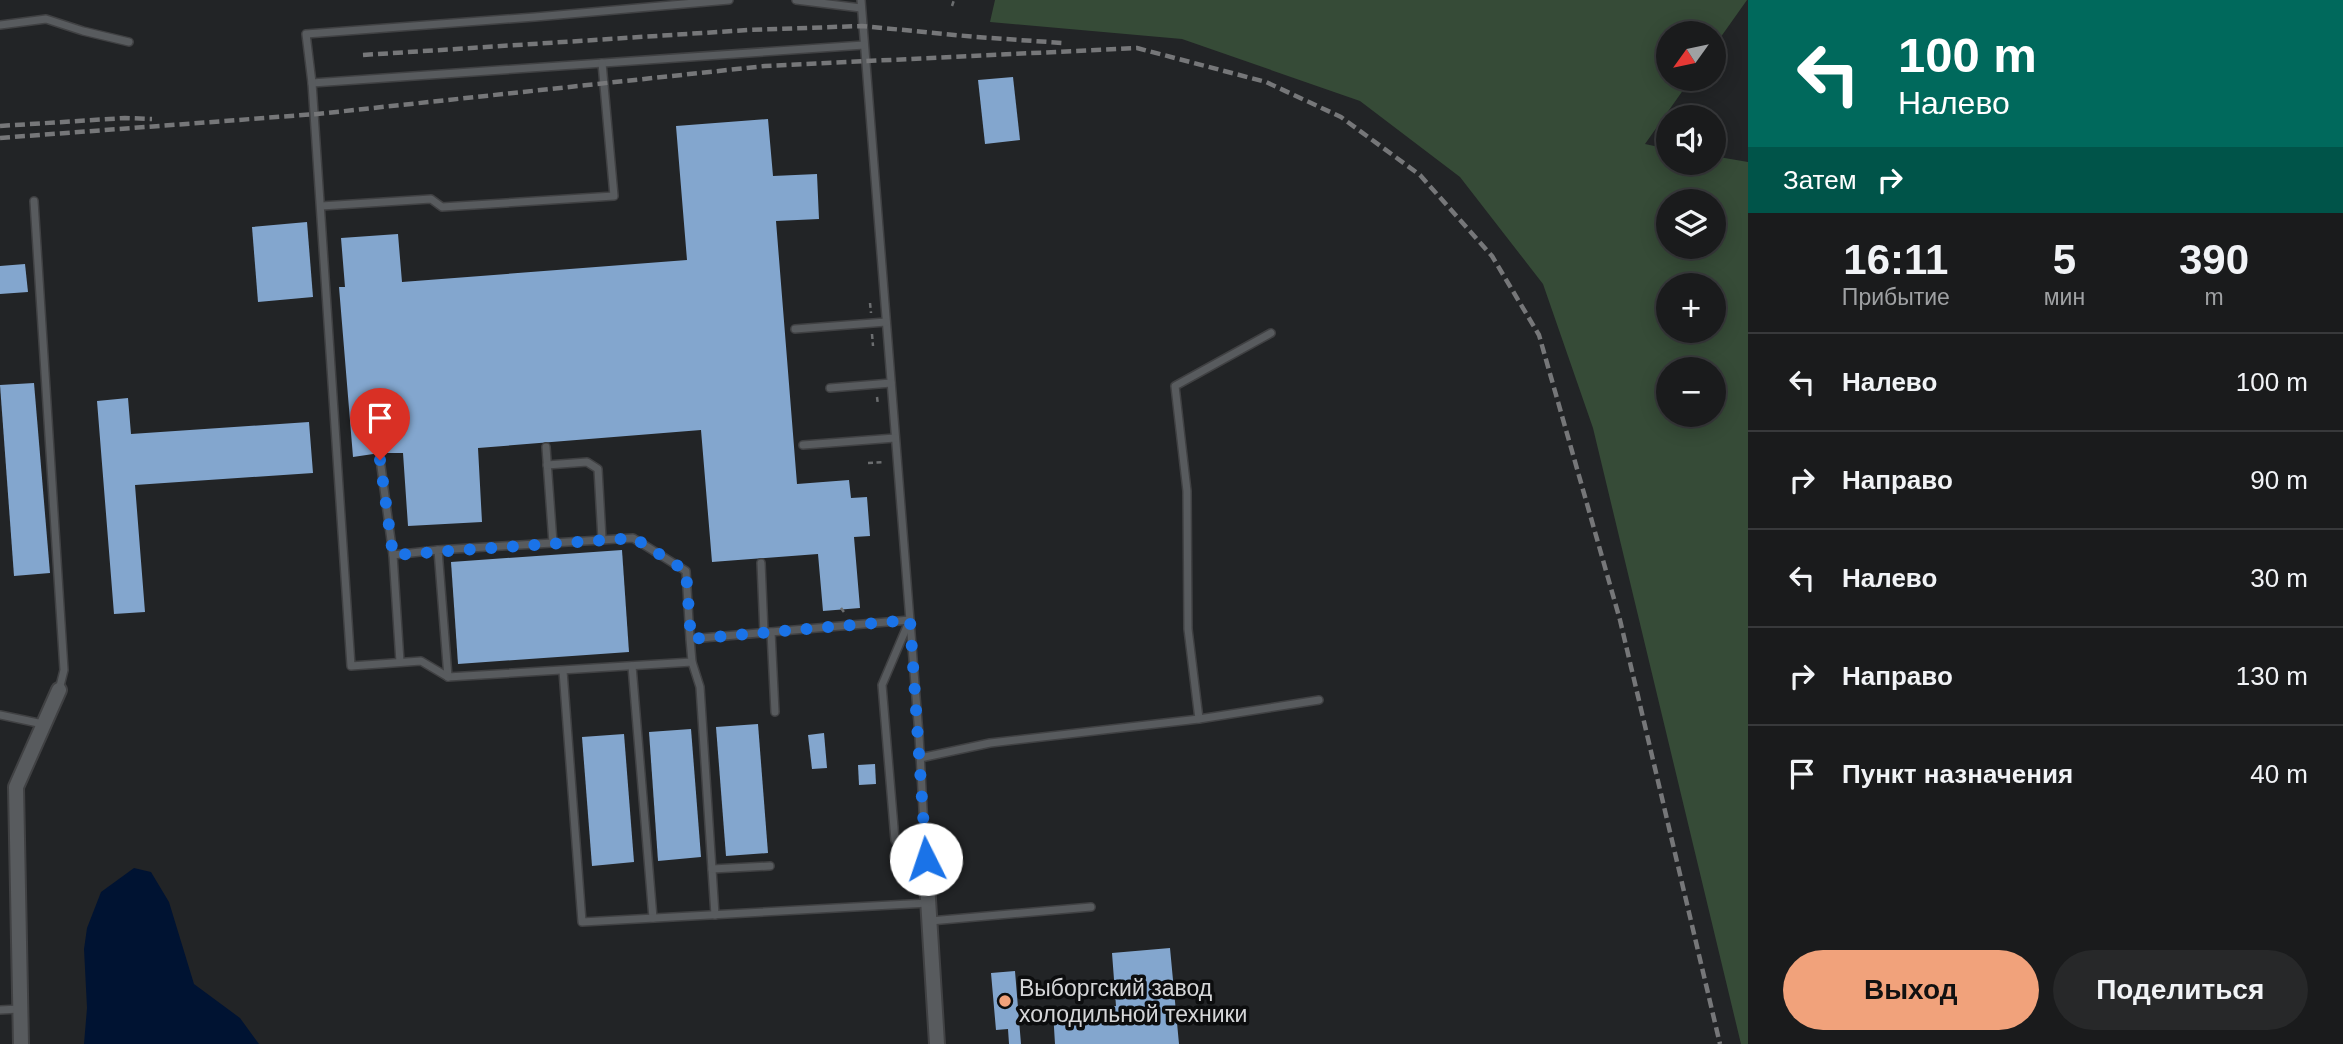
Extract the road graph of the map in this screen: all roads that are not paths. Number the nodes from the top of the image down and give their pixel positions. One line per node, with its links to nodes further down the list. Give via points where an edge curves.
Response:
1 (729, 0): 8 (lane, via 306,34)
2 (796, 0): 3 (lane)
3 (861, 4): 6 (lane)
4 (0, 25): 5 (lane, via 46,19)
5 (129, 42)
6 (864, 45): 7 (lane); 11 (lane)
7 (602, 63): 8 (lane); 10 (lane, via 614,196 442,207 430,199)
8 (312, 83): 10 (lane)
9 (34, 201): 34 (lane, via 64,670)
10 (321, 206): 29 (lane, via 351,666)
11 (886, 322): 12 (lane); 14 (lane)
12 (794, 330)
13 (1271, 333): 38 (lane, via 1175,386 1186,491 1188,629)
14 (891, 383): 15 (lane); 16 (lane)
15 (830, 388)
16 (895, 438): 17 (lane); 26 (lane)
17 (803, 445)
18 (546, 447): 20 (lane)
19 (380, 460): 24 (lane)
20 (547, 465): 21 (lane, via 587,462 598,469); 22 (lane)
21 (603, 539): 22 (lane); 28 (lane, via 634,538 686,571)
22 (553, 543): 23 (lane)
23 (438, 550): 24 (lane); 33 (lane)
24 (393, 555): 29 (lane)
25 (761, 563): 27 (lane)
26 (910, 620): 27 (lane); 40 (lane); 43 (lane, via 882,685 895,840)
27 (767, 633): 28 (lane); 36 (lane)
28 (691, 639): 30 (lane)
29 (400, 662): 33 (lane, via 421,661)
30 (692, 662): 31 (lane); 42 (lane, via 700,687)
31 (632, 666): 32 (lane); 47 (lane)
32 (563, 671): 33 (lane); 47 (lane, via 582,922)
33 (448, 677)
34 (59, 690): 39 (street)
35 (1319, 700): 38 (lane)
36 (775, 712)
37 (0, 715): 39 (lane)
38 (1199, 719): 40 (lane, via 990,743)
39 (43, 724): 49 (street, via 16,787)
40 (920, 758): 43 (lane)
41 (770, 866): 42 (lane)
42 (712, 869): 46 (lane)
43 (927, 883): 44 (street)
44 (928, 903): 46 (lane); 48 (street)
45 (1091, 907): 48 (lane)
46 (715, 915): 47 (lane)
47 (653, 918)
48 (930, 920): 52 (street)
49 (19, 1009): 50 (lane); 51 (street)
50 (0, 1010)
51 (21, 1044)
52 (937, 1044)

